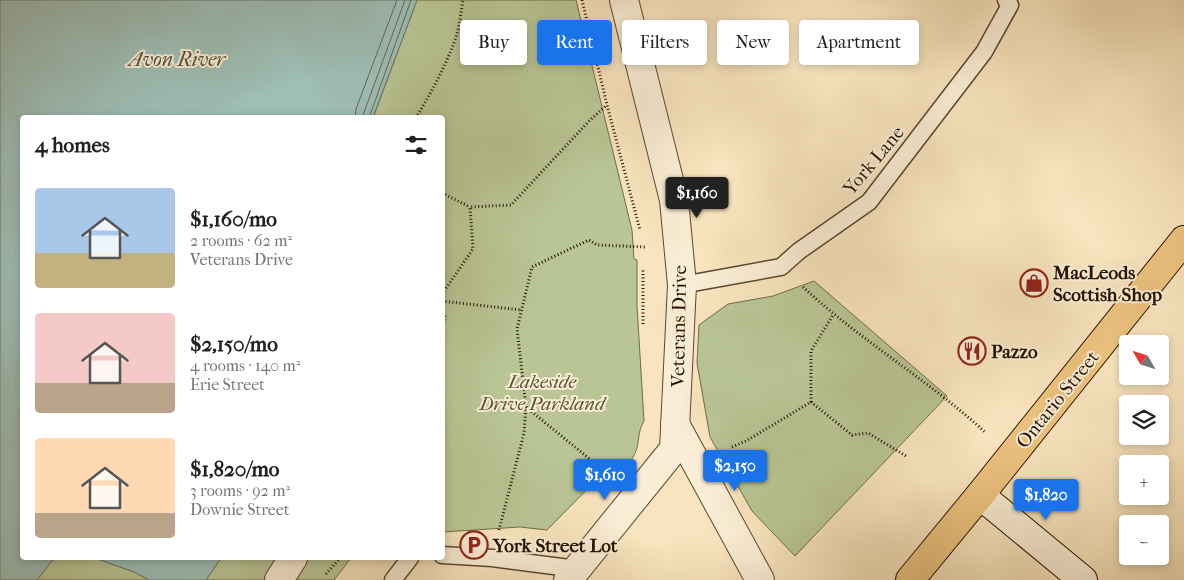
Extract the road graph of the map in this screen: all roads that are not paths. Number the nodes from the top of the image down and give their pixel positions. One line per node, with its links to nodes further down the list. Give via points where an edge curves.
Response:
1 (624, 0): 4 (street, Veterans Drive, via 674,200)
2 (1006, 0): 4 (lane, York Lane, via 1010,5 984,52 868,202 781,267)
3 (1184, 240): 6 (main road, Ontario Street)
4 (682, 285): 5 (street, Veterans Drive)
5 (674, 437): 10 (street); 13 (street)
6 (980, 495): 14 (main road, Ontario Street); 15 (street)
7 (445, 556): 10 (lane, via 492,558)
8 (293, 560): 11 (street)
9 (408, 560): 12 (lane)
10 (572, 575)
11 (279, 580)
12 (393, 580)
13 (760, 580)
14 (910, 580)
15 (1083, 580)

